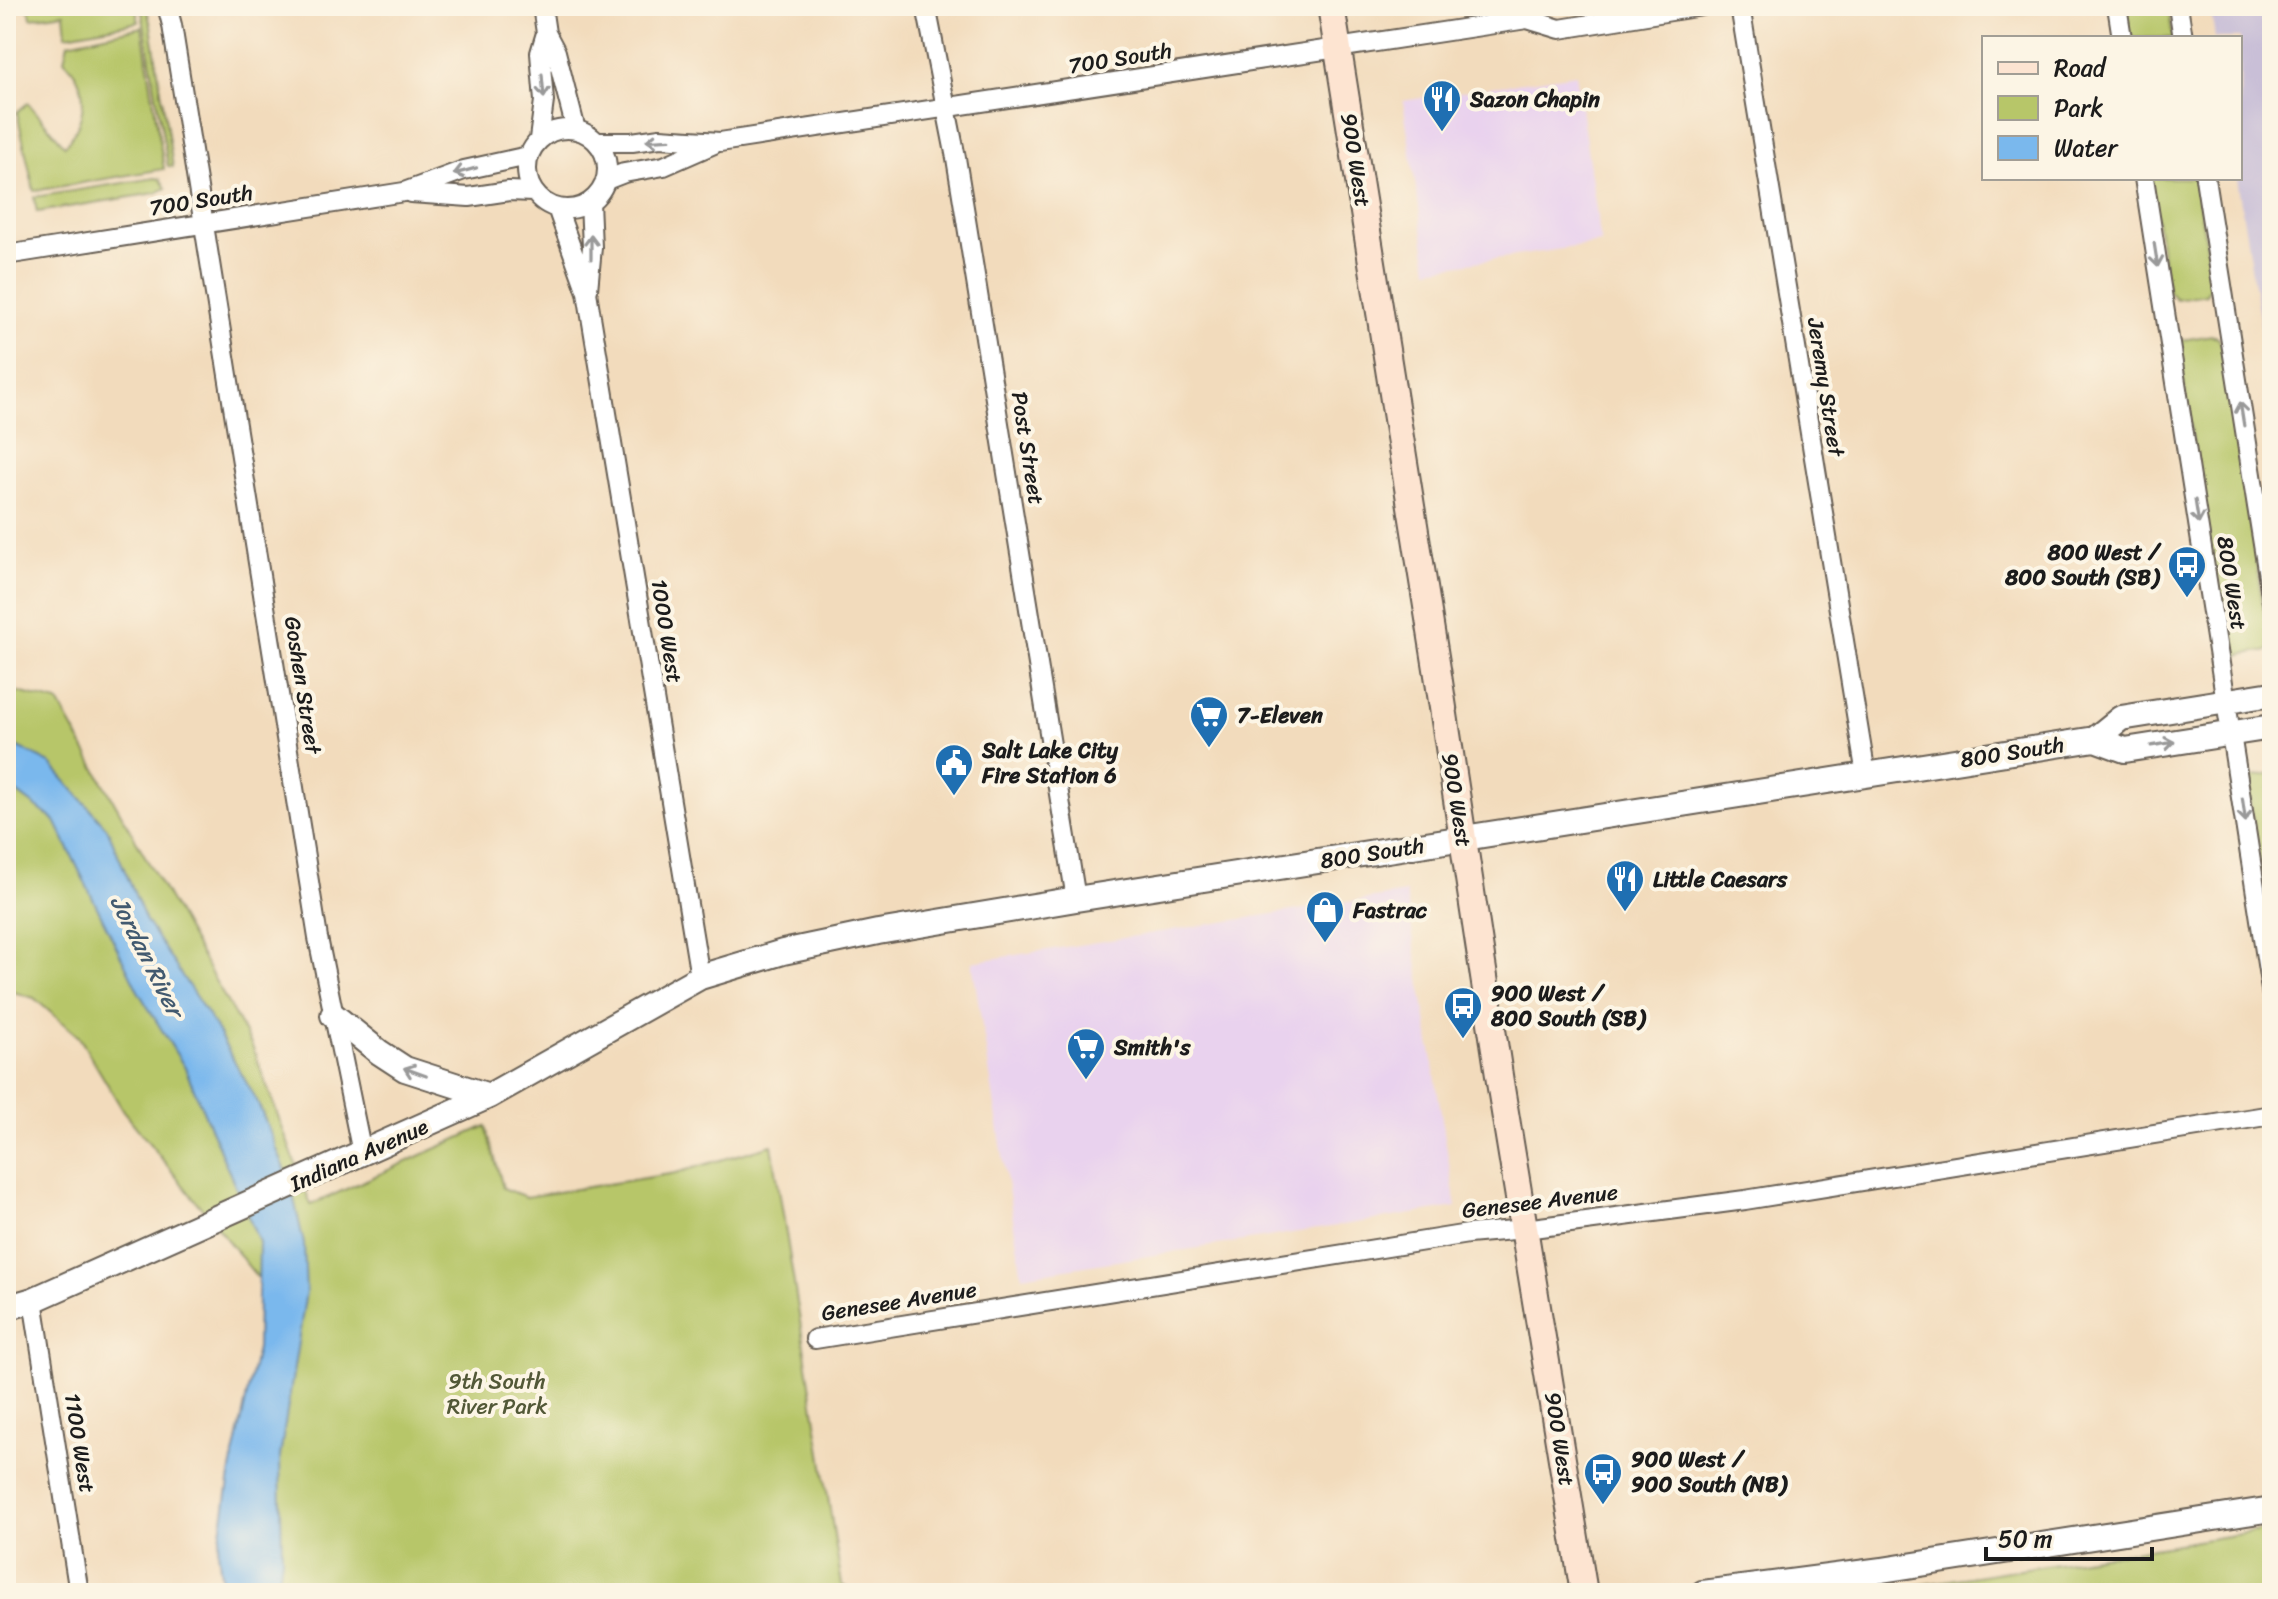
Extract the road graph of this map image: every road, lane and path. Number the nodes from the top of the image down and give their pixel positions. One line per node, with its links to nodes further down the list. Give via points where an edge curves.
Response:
1 (167, 6): 28 (street, Goshen Street)
2 (542, 6): 11 (street)
3 (926, 6): 15 (street, Post Street)
4 (1331, 6): 14 (main road, 900 West)
5 (1544, 6): 10 (street, 700 South)
6 (1702, 6): 10 (street, 700 South, via 1560,29)
7 (1740, 6): 37 (street, Jeremy Street)
8 (2117, 6): 12 (street)
9 (2178, 6): 13 (street)
10 (1527, 19): 14 (street, 700 South)
11 (546, 33): 16 (street); 17 (street, one-way to 17, via 540,53 544,101)
12 (2122, 36)
13 (2183, 36)
14 (1338, 48): 15 (street, 700 South); 38 (main road, 900 West)
15 (946, 108): 19 (street, 700 South); 39 (street, Post Street)
16 (576, 130): 17 (street, via 550,132); 18 (street)
17 (539, 139): 20 (street)
18 (597, 142): 19 (street, 700 South, one-way to 18); 21 (street, via 606,159)
19 (720, 142): 21 (street, 700 South, via 664,166)
20 (528, 156): 24 (street, 700 South, one-way to 24, via 464,170); 25 (street)
21 (606, 180): 26 (street)
22 (2144, 180): 33 (street, 800 West, one-way to 33)
23 (2205, 180): 31 (street, 800 West, one-way to 23)
24 (404, 192): 25 (street, 700 South, via 469,197); 28 (street, 700 South)
25 (533, 192): 27 (street)
26 (590, 202): 27 (street); 30 (street, 1000 West, one-way to 26)
27 (557, 208): 30 (street, 1000 West)
28 (205, 224): 29 (street, 700 South); 42 (street, Goshen Street)
29 (6, 255)
30 (587, 292): 40 (street, 1000 West)
31 (2272, 601)
32 (2272, 694): 33 (street, 800 South)
33 (2227, 701): 35 (street, 800 West); 36 (street, 800 South, via 2121,718)
34 (2272, 727): 35 (street, 800 South)
35 (2232, 733): 36 (street, 800 South, one-way to 35, via 2125,750); 41 (street, 800 West, one-way to 41)
36 (2095, 739): 37 (street, 800 South)
37 (1866, 775): 38 (street, 800 South)
38 (1463, 839): 39 (street, 800 South); 46 (main road, 900 West)
39 (1076, 899): 40 (street, 800 South, via 864,935)
40 (700, 977): 43 (street, Indiana Avenue)
41 (2272, 996)
42 (333, 1015): 43 (street, one-way to 42, via 405,1069); 45 (street, Goshen Street)
43 (489, 1096): 45 (street, Indiana Avenue)
44 (2272, 1115): 46 (street, Genesee Avenue, via 1745,1200)
45 (362, 1153): 47 (street, Indiana Avenue)
46 (1525, 1229): 49 (street, Genesee Avenue); 52 (main road, 900 West)
47 (33, 1300): 48 (street, Indiana Avenue); 51 (street, 1100 West)
48 (6, 1308)
49 (815, 1339)
50 (2272, 1509): 53 (street)
51 (79, 1593)
52 (1584, 1593)
53 (1703, 1593)

